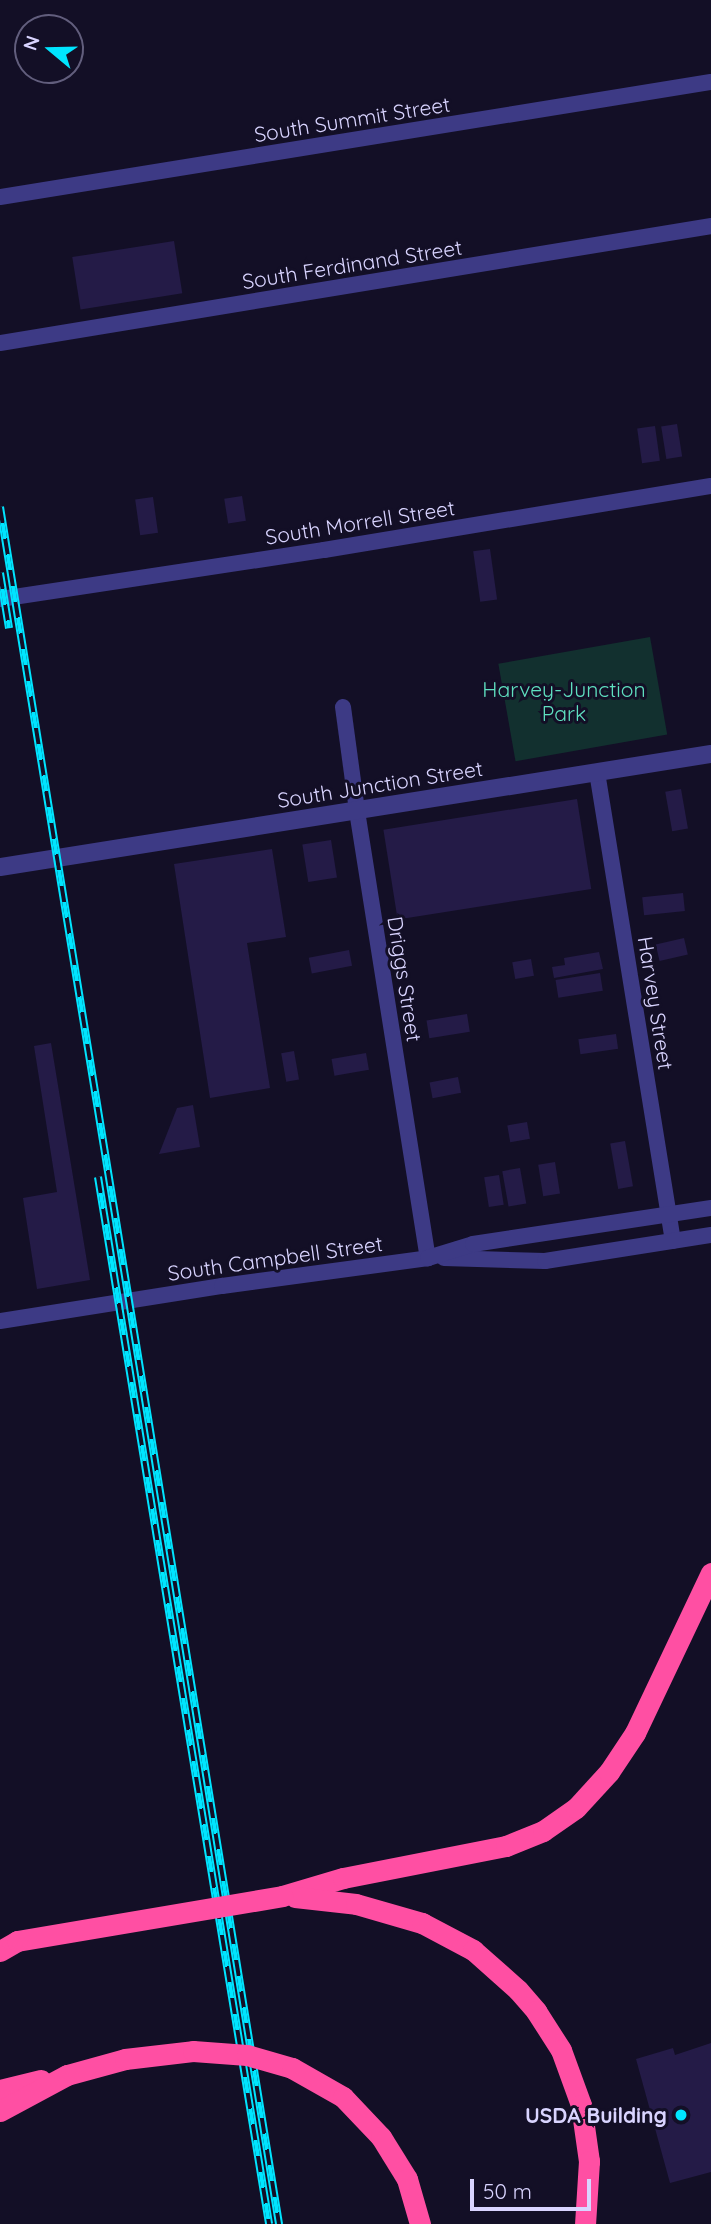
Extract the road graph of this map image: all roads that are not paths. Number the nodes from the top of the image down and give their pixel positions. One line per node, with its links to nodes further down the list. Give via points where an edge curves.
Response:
1 (711, 82): 2 (street, South Summit Street)
2 (0, 197)
3 (711, 226): 4 (street, South Ferdinand Street)
4 (0, 343)
5 (711, 486): 6 (street, South Morrell Street)
6 (7, 598)
7 (344, 707): 10 (street, Driggs Street)
8 (711, 754): 9 (street, South Junction Street)
9 (597, 772): 10 (street, South Junction Street); 13 (street, Harvey Street)
10 (357, 811): 11 (street, South Junction Street); 16 (street, Driggs Street)
11 (0, 867)
12 (711, 1208): 13 (street, South Campbell Street)
13 (669, 1214): 15 (street, Harvey Street); 16 (street, South Campbell Street, via 473,1244)
14 (711, 1235): 15 (street, South Campbell Street)
15 (673, 1241): 16 (street, South Campbell Street, via 545,1261)
16 (428, 1258): 17 (street, South Campbell Street)
17 (0, 1321)
18 (711, 1573): 19 (highway, via 635,1733 609,1772 576,1808 531,1836 494,1850 343,1878)
19 (282, 1896): 20 (highway, bridge); 25 (highway, via 356,1904 429,1926 493,1966 536,2011 561,2050 581,2105 589,2161)
20 (6, 1945)
21 (67, 2074): 22 (highway); 23 (highway); 24 (highway, bridge, via 125,2059 194,2051 247,2055 292,2068 342,2098 381,2137 407,2179)
22 (0, 2090)
23 (0, 2112)
24 (420, 2224)
25 (584, 2224)

